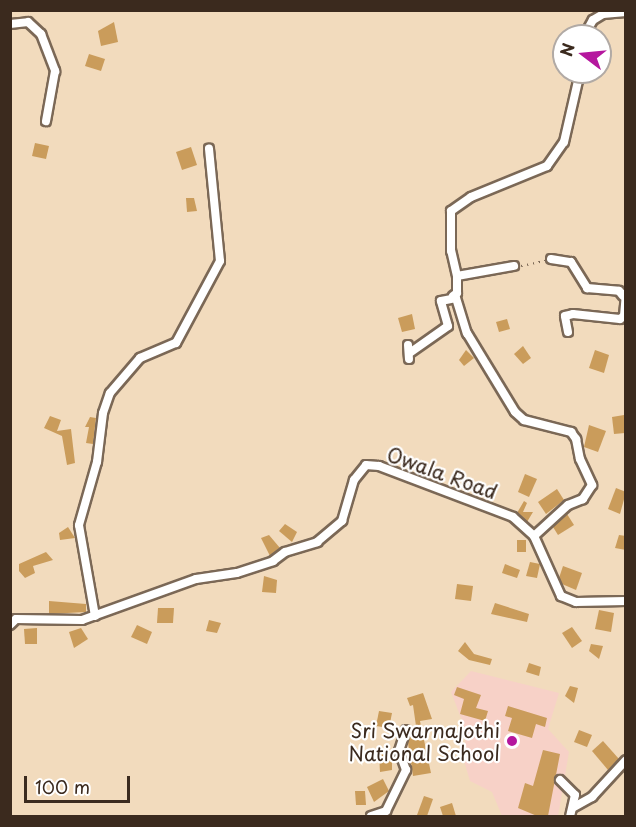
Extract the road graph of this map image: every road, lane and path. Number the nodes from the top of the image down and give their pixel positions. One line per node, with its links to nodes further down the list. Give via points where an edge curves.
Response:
1 (626, 12): 3 (street, via 603,14)
2 (10, 24): 5 (street, via 28,22 41,34 55,71)
3 (591, 24)
4 (577, 84): 9 (street, via 564,142 547,166 471,197 451,211)
5 (46, 121)
6 (208, 148): 16 (street, via 220,261 176,343 140,358 110,393 103,413 97,462 79,525)
7 (551, 259): 8 (path); 10 (street, via 571,262 587,288 619,291)
8 (514, 266): 9 (street)
9 (457, 276): 11 (street, via 457,292)
10 (624, 295): 12 (street, via 624,316 620,319 573,314 565,316)
11 (453, 296): 13 (street, via 441,302 447,326); 14 (street, via 467,333 515,412 524,420 541,421 571,432 592,485 584,499 568,505)
12 (568, 332)
13 (409, 352)
14 (534, 536): 15 (street, Owala Road, via 561,596 576,602); 16 (street, Owala Road, via 513,517 491,507 379,466 366,465 354,480 342,521 318,542 237,573 196,579)
15 (626, 601)
16 (95, 616): 17 (street, Owala Road, via 82,620 16,619)
17 (10, 625)
18 (406, 730): 22 (street, via 399,751 406,770 386,811)
19 (626, 760): 21 (street, via 592,796)
20 (560, 780): 21 (street, via 575,795)
21 (577, 804): 23 (street)
22 (371, 816)
23 (570, 816)

